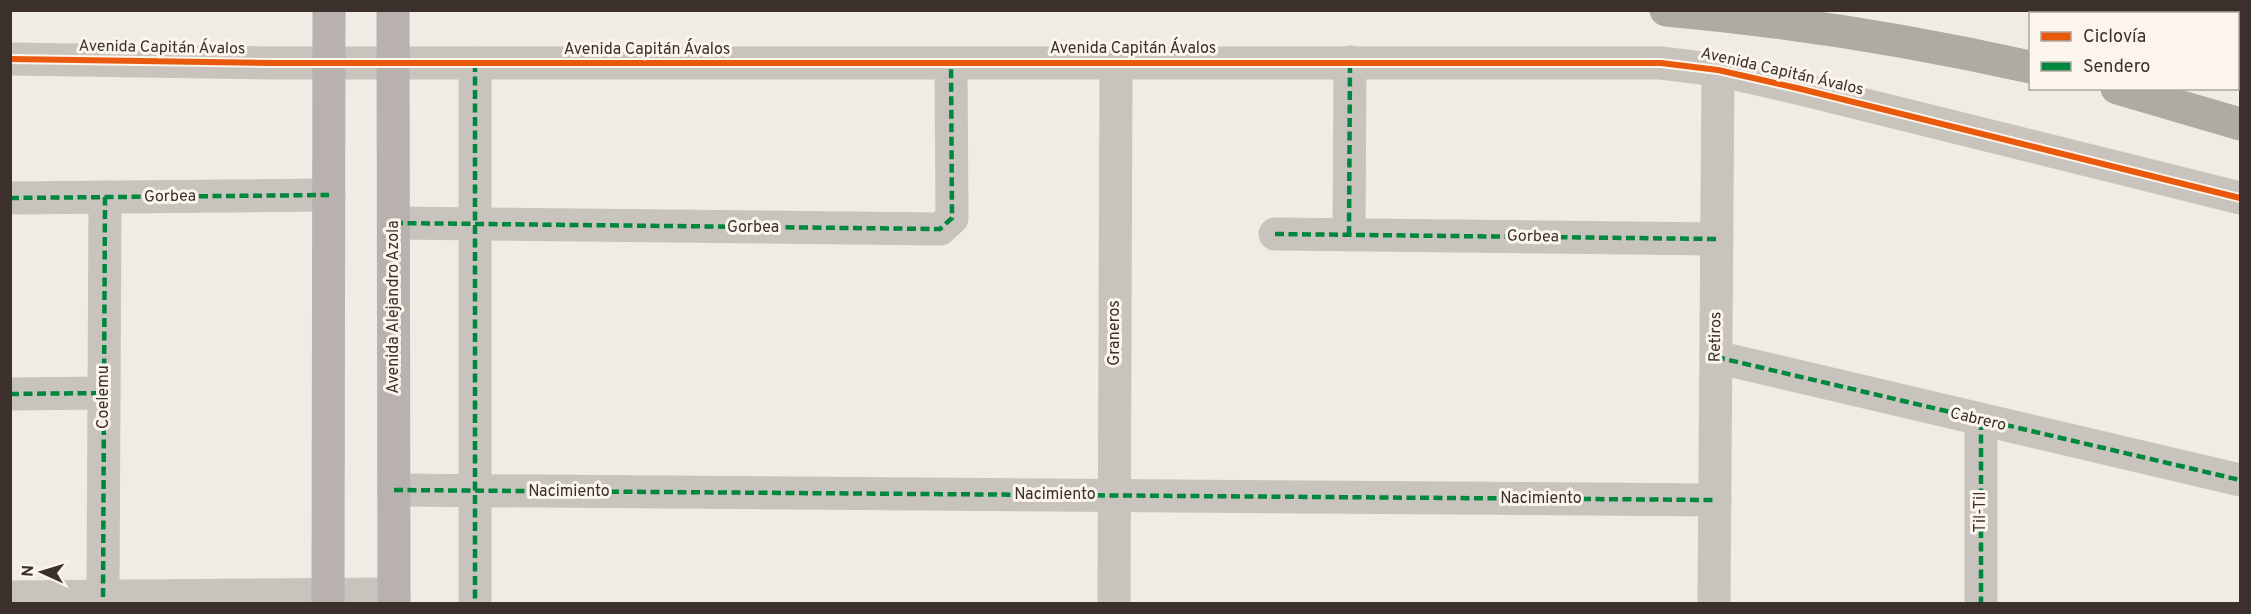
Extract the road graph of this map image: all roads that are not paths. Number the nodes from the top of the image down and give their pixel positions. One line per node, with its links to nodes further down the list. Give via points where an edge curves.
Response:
1 (329, 10): 6 (main road)
2 (393, 10): 7 (main road, Avenida Alejandro Azola)
3 (1666, 10): 11 (highway, via 1815,27)
4 (10, 59): 6 (street, Avenida Capitán Ávalos)
5 (1350, 62): 10 (street, Avenida Capitán Ávalos); 12 (street, Avenida Capitán Ávalos, via 1661,63); 22 (street)
6 (329, 63): 7 (street, Avenida Capitán Ávalos); 15 (main road)
7 (393, 63): 8 (street, Avenida Capitán Ávalos); 19 (main road, Avenida Alejandro Azola)
8 (475, 63): 9 (street, Avenida Capitán Ávalos); 20 (street)
9 (951, 63): 10 (street, Avenida Capitán Ávalos); 20 (street, Gorbea, via 952,218 939,230)
10 (1116, 63): 31 (street, Graneros)
11 (2029, 67)
12 (1718, 70): 18 (street, Avenida Capitán Ávalos); 23 (street, Retiros)
13 (2124, 90): 14 (highway)
14 (2241, 124)
15 (329, 195): 16 (street, Gorbea); 35 (main road)
16 (105, 197): 17 (street, Gorbea); 25 (street, Coelemu)
17 (10, 198)
18 (2241, 198)
19 (394, 223): 20 (street, Gorbea); 29 (main road, Avenida Alejandro Azola)
20 (475, 225): 30 (street)
21 (1275, 234): 22 (street, Gorbea)
22 (1349, 235): 23 (street, Gorbea)
23 (1717, 239): 24 (street, Retiros)
24 (1716, 357): 27 (street, Cabrero); 32 (street, Retiros)
25 (104, 393): 26 (street); 34 (street, Coelemu)
26 (10, 394)
27 (1981, 421): 28 (street, Cabrero); 40 (street, Til-Til)
28 (2241, 480)
29 (394, 490): 30 (street, Nacimiento); 36 (main road, Avenida Alejandro Azola)
30 (475, 491): 31 (street, Nacimiento); 37 (street)
31 (1115, 496): 32 (street, Nacimiento); 38 (street, Graneros)
32 (1715, 500): 39 (street, Retiros)
33 (10, 597): 34 (street)
34 (103, 597): 35 (street)
35 (328, 599): 36 (street)
36 (394, 599)
37 (475, 603)
38 (1114, 603)
39 (1714, 603)
40 (1981, 603)

